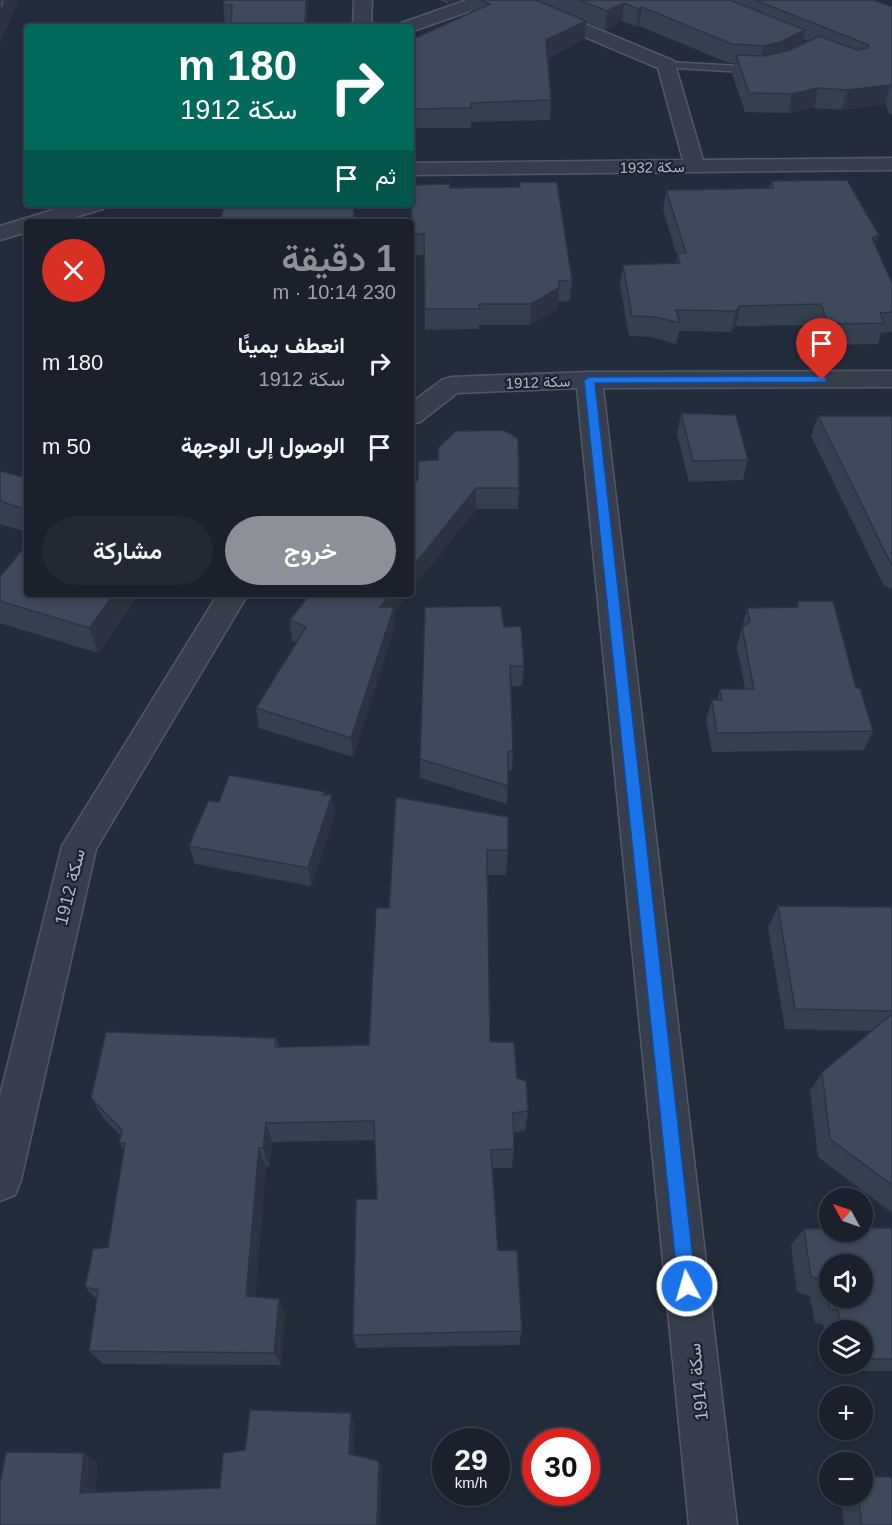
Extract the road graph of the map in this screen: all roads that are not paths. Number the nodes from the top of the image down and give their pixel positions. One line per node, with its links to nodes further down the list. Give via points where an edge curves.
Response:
1 (363, 0): 4 (street)
2 (484, 0): 5 (street)
3 (513, 0): 6 (street)
4 (362, 24)
5 (414, 25)
6 (667, 65): 7 (lane); 9 (street)
7 (767, 70)
8 (892, 164): 9 (street, سكة 1932)
9 (695, 167): 10 (street, سكة 1932)
10 (414, 169)
11 (85, 207): 12 (street)
12 (45, 219)
13 (24, 226): 14 (street)
14 (0, 233)
15 (589, 380): 16 (street, سكة 1912); 17 (street, سكة 1912, via 451,385); 20 (street, سكة 1914)
16 (892, 380)
17 (414, 414)
18 (231, 597): 19 (street, سكة 1912, via 79,846)
19 (0, 1180)
20 (713, 1525)

